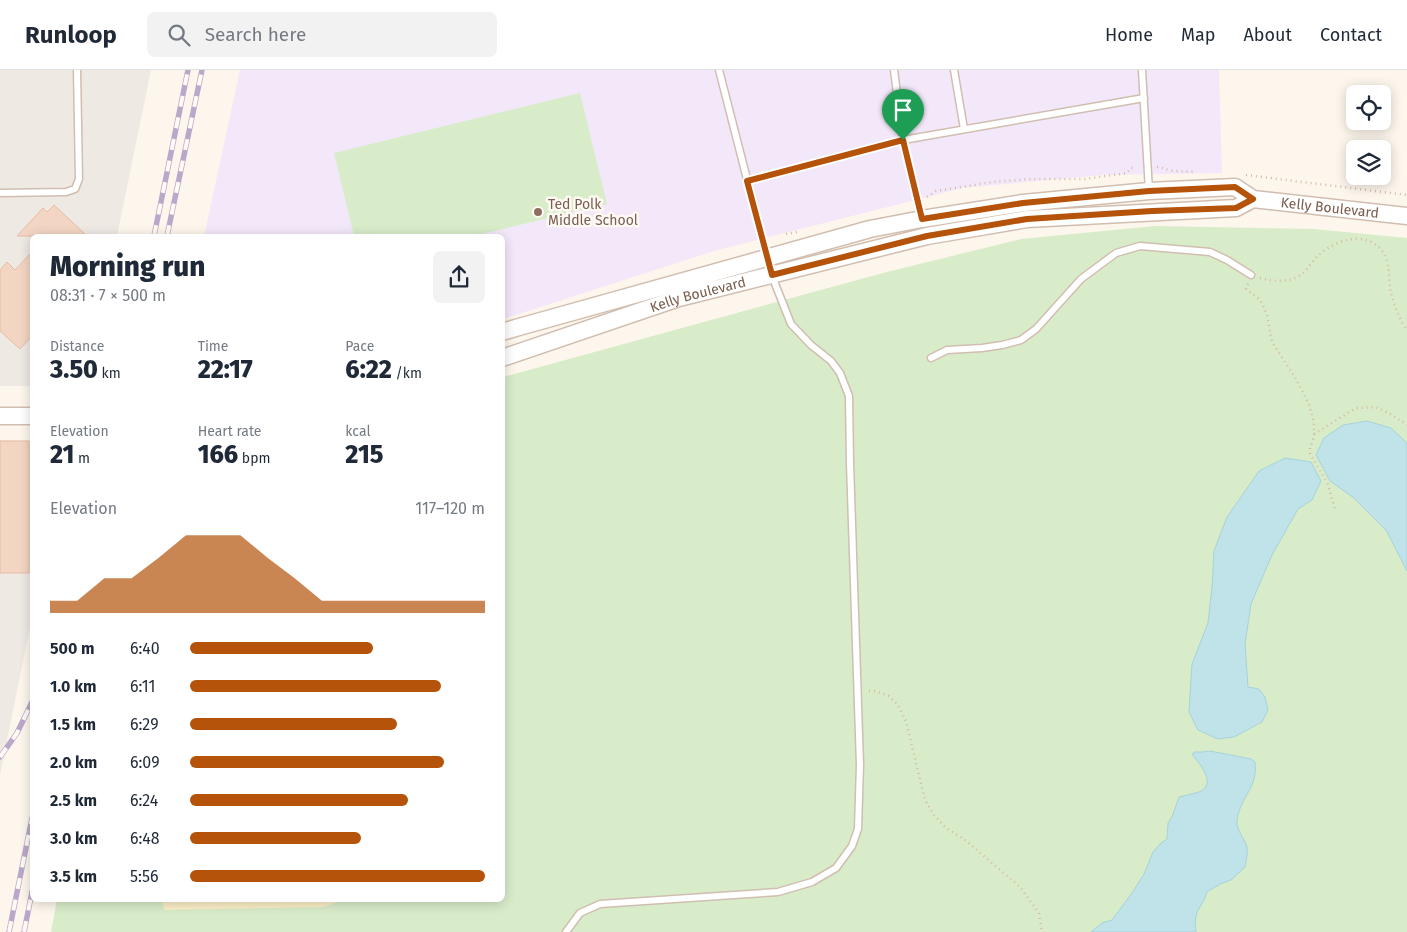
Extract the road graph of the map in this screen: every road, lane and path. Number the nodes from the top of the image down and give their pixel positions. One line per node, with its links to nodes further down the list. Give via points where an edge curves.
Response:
1 (77, 70): 11 (lane, via 79,179 75,189 66,192)
2 (718, 70): 9 (lane)
3 (894, 70): 8 (lane)
4 (954, 70): 7 (lane)
5 (1142, 70): 6 (lane)
6 (1144, 98): 7 (lane); 10 (lane)
7 (964, 129): 8 (lane)
8 (903, 140): 9 (lane); 14 (lane)
9 (747, 181): 15 (lane)
10 (1149, 191): 12 (street, Kelly Boulevard, via 1235,187); 14 (street, Kelly Boulevard, via 1023,203)
11 (0, 193)
12 (1253, 199): 13 (street, Kelly Boulevard); 16 (street, Kelly Boulevard, via 1236,208 1018,221 927,236)
13 (1407, 216)
14 (922, 219): 15 (street, Kelly Boulevard, via 870,229)
15 (767, 257): 16 (street); 18 (street, Kelly Boulevard)
16 (772, 275): 20 (street, Kelly Boulevard, via 679,298); 27 (lane, via 791,324 831,361 840,373 849,396)
17 (1251, 275): 19 (path, via 1283,282 1297,277 1331,246 1356,239 1370,242 1382,251 1389,266 1391,293); 21 (lane, via 1210,252 1140,246 1116,253 1081,279 1036,329 1021,340 982,348 947,350); 25 (path, via 1246,289 1264,307 1272,342 1309,404)
18 (505, 331)
19 (1407, 331)
20 (505, 357)
21 (931, 358)
22 (0, 416): 23 (street)
23 (30, 416)
24 (1407, 425): 25 (path, via 1376,407 1356,408)
25 (1314, 434): 26 (path, via 1310,454 1327,482)
26 (1335, 509)
27 (857, 691): 28 (lane, via 858,829 852,846 836,868 812,882 778,892 600,904 580,913); 29 (path, via 875,691 889,696 898,705 906,721 925,800 934,816 1020,887 1039,913)
28 (566, 932)
29 (1042, 932)

